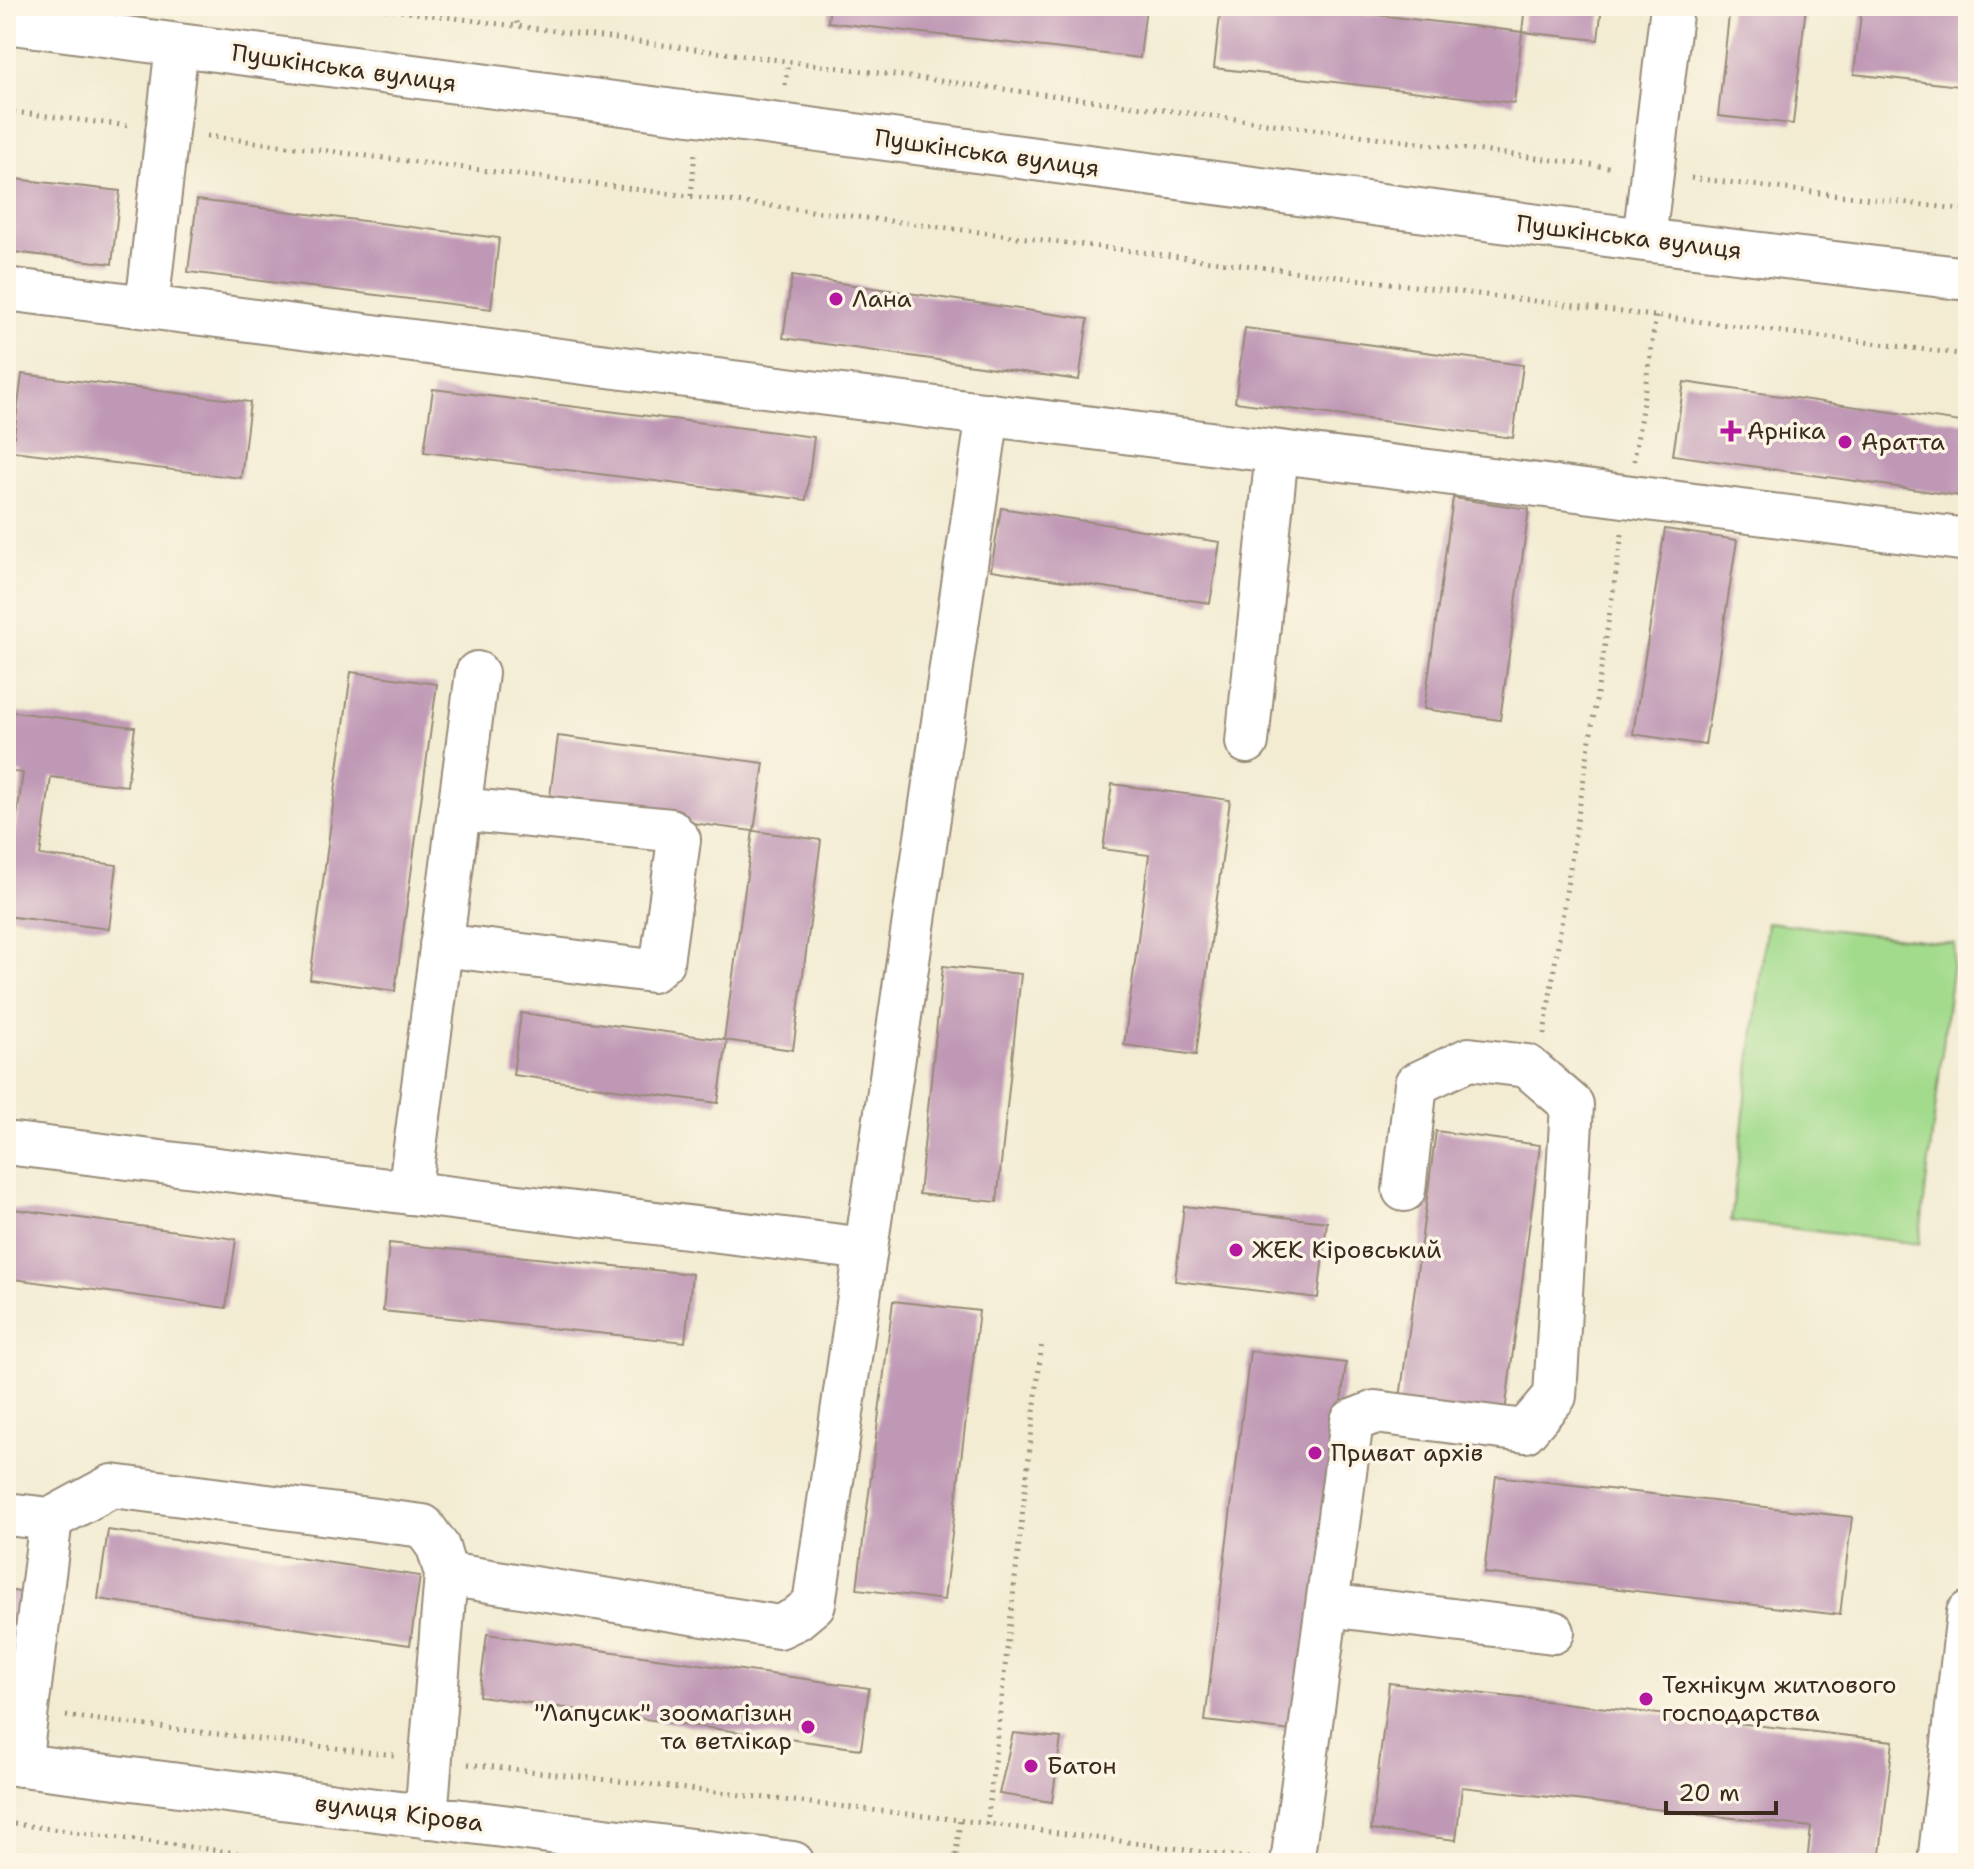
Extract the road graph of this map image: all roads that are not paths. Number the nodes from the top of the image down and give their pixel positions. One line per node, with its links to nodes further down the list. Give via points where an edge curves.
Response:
1 (1672, 6): 4 (street)
2 (6, 22): 3 (street, Пушкінська вулиця)
3 (177, 45): 4 (street, Пушкінська вулиця); 7 (street)
4 (1644, 240): 5 (street, Пушкінська вулиця)
5 (1968, 279)
6 (6, 289): 7 (street)
7 (147, 307): 8 (street)
8 (988, 414): 9 (street); 18 (street)
9 (1277, 452): 10 (street); 12 (street)
10 (1968, 540)
11 (477, 673): 13 (street)
12 (1247, 742)
13 (459, 809): 14 (street); 14 (street, via 670,830 679,840 673,886 662,962 652,971)
14 (441, 945): 17 (street)
15 (6, 1143): 17 (street)
16 (1404, 1190): 22 (street, via 1416,1084 1469,1059 1527,1066 1572,1105 1555,1396 1525,1431 1375,1412 1352,1421)
17 (409, 1193): 18 (street)
18 (866, 1249): 21 (street, via 814,1604 796,1619 779,1627)
19 (6, 1514): 20 (street)
20 (51, 1519): 21 (street, via 112,1486 423,1526 438,1547); 25 (street, via 27,1710)
21 (446, 1574): 26 (street)
22 (1327, 1605): 24 (street); 28 (street)
23 (1968, 1613): 27 (street)
24 (1553, 1632)
25 (13, 1764): 26 (street, вулиця Кірова)
26 (426, 1817): 29 (street, вулиця Кірова)
27 (1956, 1820): 30 (street)
28 (1280, 1862)
29 (793, 1863)
30 (1939, 1863)

